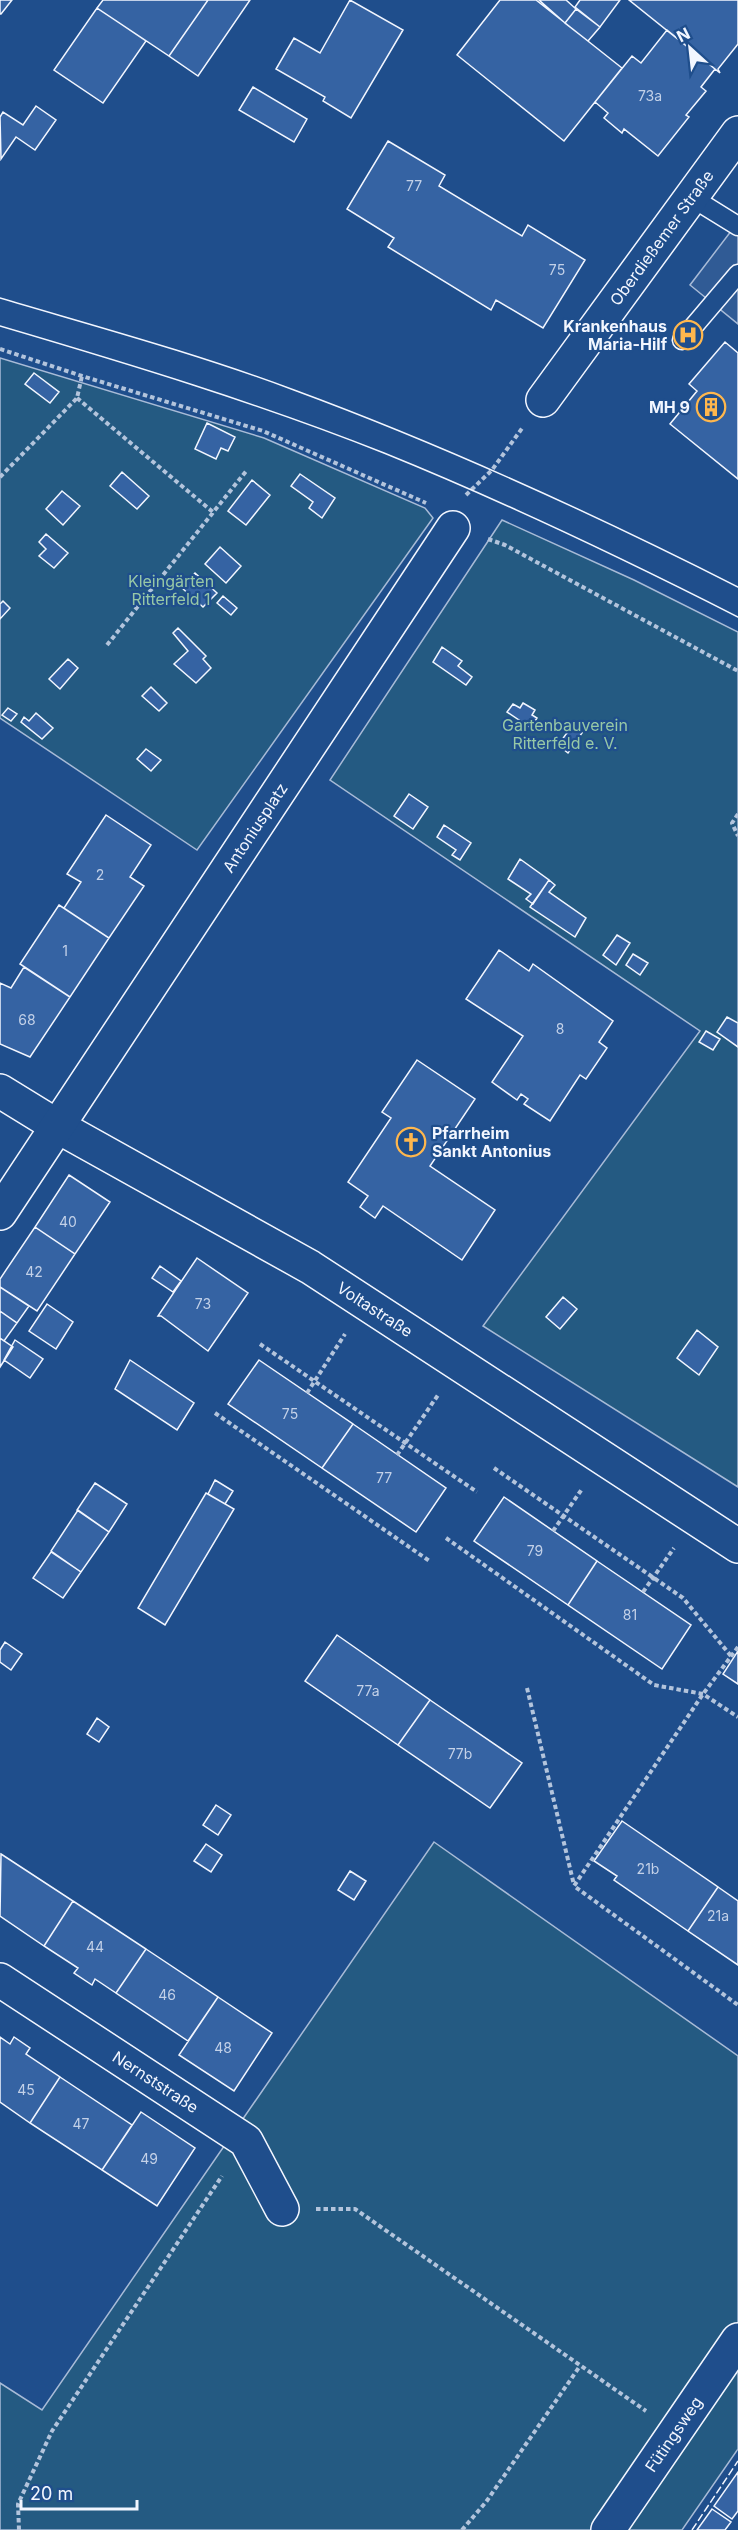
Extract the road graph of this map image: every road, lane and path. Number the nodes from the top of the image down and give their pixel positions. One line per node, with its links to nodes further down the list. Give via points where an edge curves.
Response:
1 (738, 133): 2 (street, Oberdießemer Straße)
2 (691, 197): 3 (lane); 9 (street, Oberdießemer Straße)
3 (738, 226)
4 (738, 274): 5 (lane)
5 (682, 340)
6 (0, 348): 7 (path)
7 (82, 376): 8 (path); 13 (path, via 264,431)
8 (77, 398): 11 (path); 12 (path)
9 (543, 400): 13 (path, via 492,470 470,489)
10 (248, 470): 12 (path)
11 (0, 477)
12 (214, 514): 14 (path)
13 (453, 522): 15 (path, via 505,545); 19 (street, Antoniusplatz)
14 (107, 645)
15 (738, 672)
16 (738, 814): 17 (path, via 732,823)
17 (738, 836)
18 (0, 1091): 19 (street, Voltastraße)
19 (57, 1126): 20 (street, Antoniusplatz); 21 (street, Voltastraße, via 310,1267)
20 (0, 1213)
21 (366, 1304): 23 (street, Voltastraße); 24 (path)
22 (260, 1344): 24 (path)
23 (459, 1364): 27 (path); 29 (street, Voltastraße)
24 (315, 1381): 25 (path); 27 (path)
25 (307, 1393)
26 (215, 1413): 37 (path)
27 (405, 1443): 28 (path); 31 (path)
28 (397, 1455)
29 (603, 1458): 32 (path); 33 (street, Voltastraße)
30 (494, 1468): 32 (path)
31 (477, 1492)
32 (564, 1515): 34 (path); 38 (path)
33 (694, 1517): 36 (street, Voltastraße); 38 (path)
34 (553, 1531)
35 (446, 1538): 43 (path, via 654,1685)
36 (738, 1546)
37 (430, 1562)
38 (654, 1577): 39 (path); 41 (path, via 683,1598)
39 (643, 1592)
40 (738, 1647): 41 (path)
41 (731, 1657): 43 (path)
42 (527, 1688): 45 (path)
43 (703, 1694): 44 (path); 45 (path)
44 (738, 1717)
45 (574, 1886): 47 (path)
46 (0, 1980): 48 (street, Nernststraße)
47 (738, 2006)
48 (246, 2141): 49 (street, Nernststraße); 53 (path, via 52,2431 18,2504)
49 (282, 2210): 51 (path, via 355,2209)
50 (738, 2340): 52 (street, Fütingsweg)
51 (580, 2366): 52 (path); 54 (path, via 486,2502)
52 (675, 2430): 55 (street, Fütingsweg)
53 (19, 2530)
54 (462, 2530)
55 (608, 2530)

